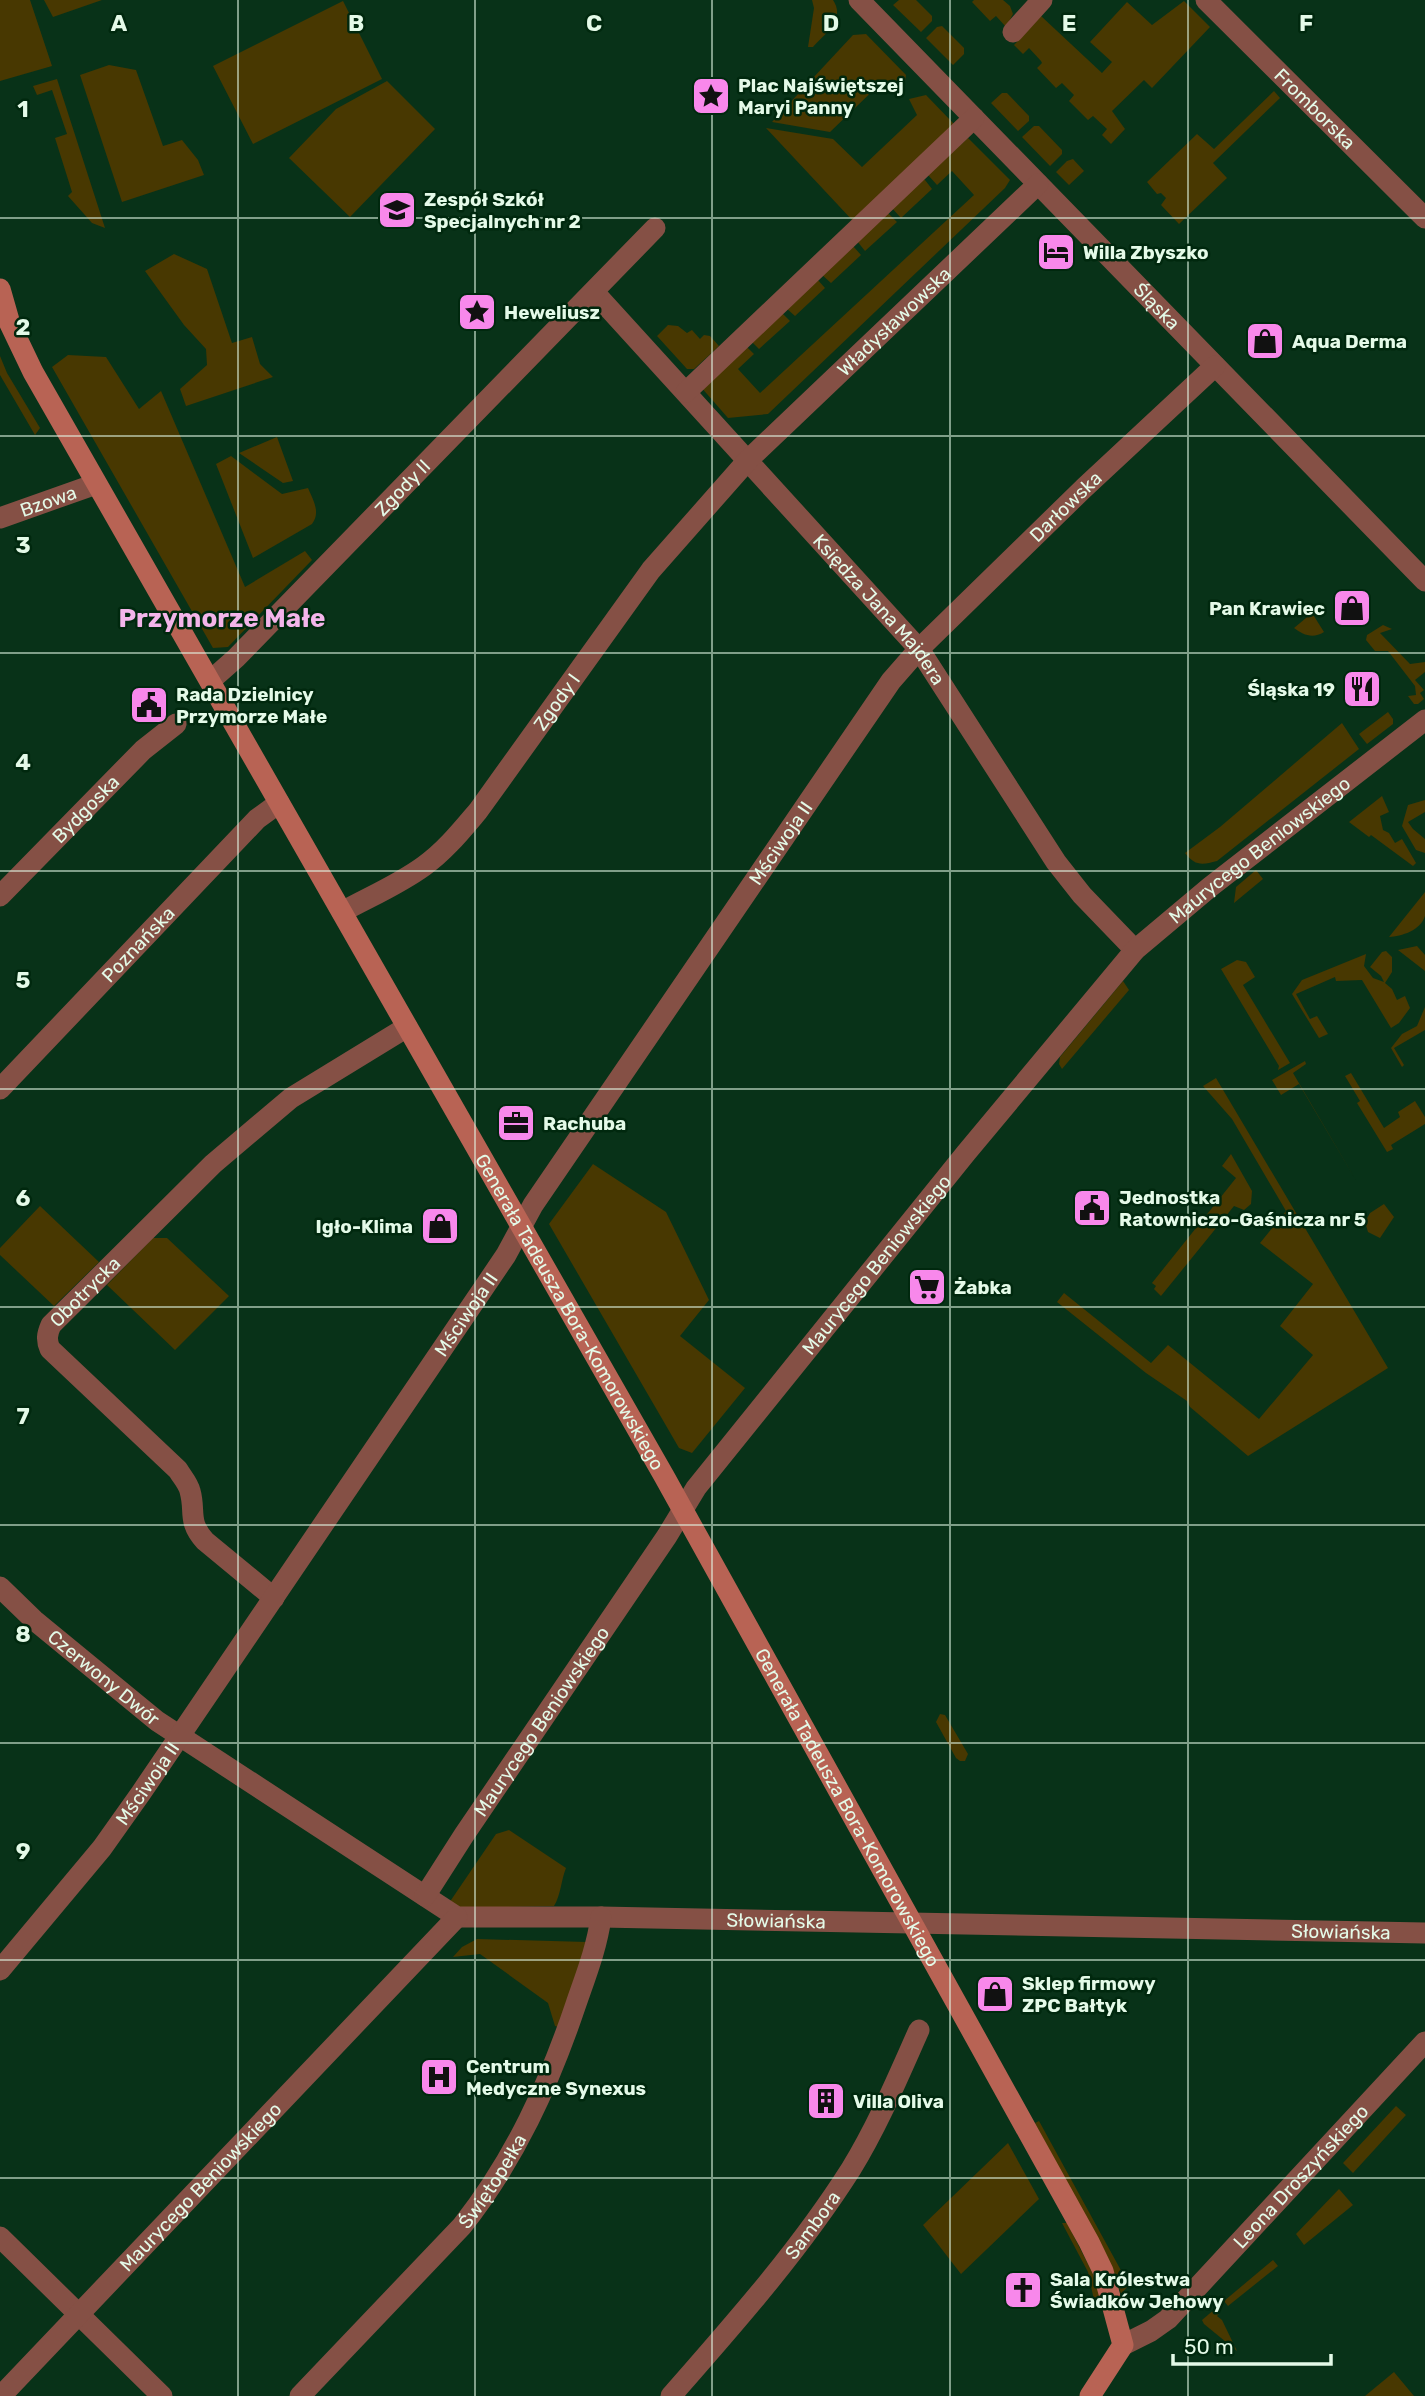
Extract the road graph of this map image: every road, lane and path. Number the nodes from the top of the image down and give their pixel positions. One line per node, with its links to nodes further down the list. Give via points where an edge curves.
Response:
1 (1042, 0): 4 (street)
2 (1206, 0): 7 (street, Fromborska)
3 (864, 2): 5 (street, Śląska)
4 (1013, 32)
5 (974, 118): 6 (street, Śląska); 12 (street)
6 (1038, 184): 11 (street, Śląska); 13 (street, Władysławowska)
7 (1425, 218)
8 (655, 228): 10 (street)
9 (0, 289): 14 (street, Generała Tadeusza Bora-Komorowskiego, via 27,360)
10 (594, 292): 12 (street, Księdza Jana Majdera); 18 (street, Zgody II)
11 (1215, 366): 16 (street, Śląska); 17 (street, Darłowska)
12 (686, 392): 13 (street, Księdza Jana Majdera)
13 (748, 460): 17 (street, Księdza Jana Majdera); 23 (street, Zgody I, via 651,570 452,842 394,885)
14 (96, 484): 15 (street, Bzowa); 18 (street, Generała Tadeusza Bora-Komorowskiego)
15 (0, 518)
16 (1425, 580)
17 (919, 649): 24 (street, Księdza Jana Majdera, via 1056,862); 27 (street, Mściwoja II, via 889,684)
18 (210, 681): 21 (street, Generała Tadeusza Bora-Komorowskiego)
19 (1425, 720): 24 (street, Maurycego Beniowskiego)
20 (176, 724): 22 (street, Bydgoska, via 143,750)
21 (279, 803): 23 (street, Generała Tadeusza Bora-Komorowskiego); 26 (street, Poznańska, via 257,819)
22 (0, 895)
23 (342, 912): 25 (street, Generała Tadeusza Bora-Komorowskiego)
24 (1135, 950): 28 (street, Maurycego Beniowskiego, via 696,1488)
25 (407, 1027): 27 (street, Generała Tadeusza Bora-Komorowskiego); 30 (street, Obotrycka, via 291,1098 213,1164 48,1332 50,1349 178,1470 190,1488 195,1530)
26 (0, 1089)
27 (522, 1226): 28 (street, Generała Tadeusza Bora-Komorowskiego); 30 (street, Mściwoja II)
28 (683, 1511): 32 (street, Maurycego Beniowskiego); 35 (street, Generała Tadeusza Bora-Komorowskiego)
29 (0, 1587): 31 (street, Czerwony Dwór, via 125,1698)
30 (274, 1598): 31 (street, Mściwoja II)
31 (179, 1736): 32 (street); 37 (street, Mściwoja II, via 102,1848)
32 (425, 1896): 33 (street)
33 (457, 1917): 34 (street, Słowiańska); 41 (street, Maurycego Beniowskiego)
34 (601, 1917): 35 (street, Słowiańska); 45 (street, Świętopełka, via 598,1940 557,2057 505,2165 462,2226)
35 (912, 1923): 36 (street, Słowiańska); 42 (street, Generała Tadeusza Bora-Komorowskiego, via 1089,2242 1103,2271)
36 (1425, 1933)
37 (0, 1970)
38 (919, 2030): 46 (street, Sambora, via 852,2167 821,2213)
39 (1425, 2042): 42 (street, Leona Droszyńskiego, via 1168,2319)
40 (0, 2237): 41 (street)
41 (79, 2314): 43 (street, Maurycego Beniowskiego); 44 (street)
42 (1123, 2345): 47 (street, Leona Droszyńskiego)
43 (1, 2396)
44 (162, 2396)
45 (300, 2396)
46 (671, 2396)
47 (1090, 2396)

